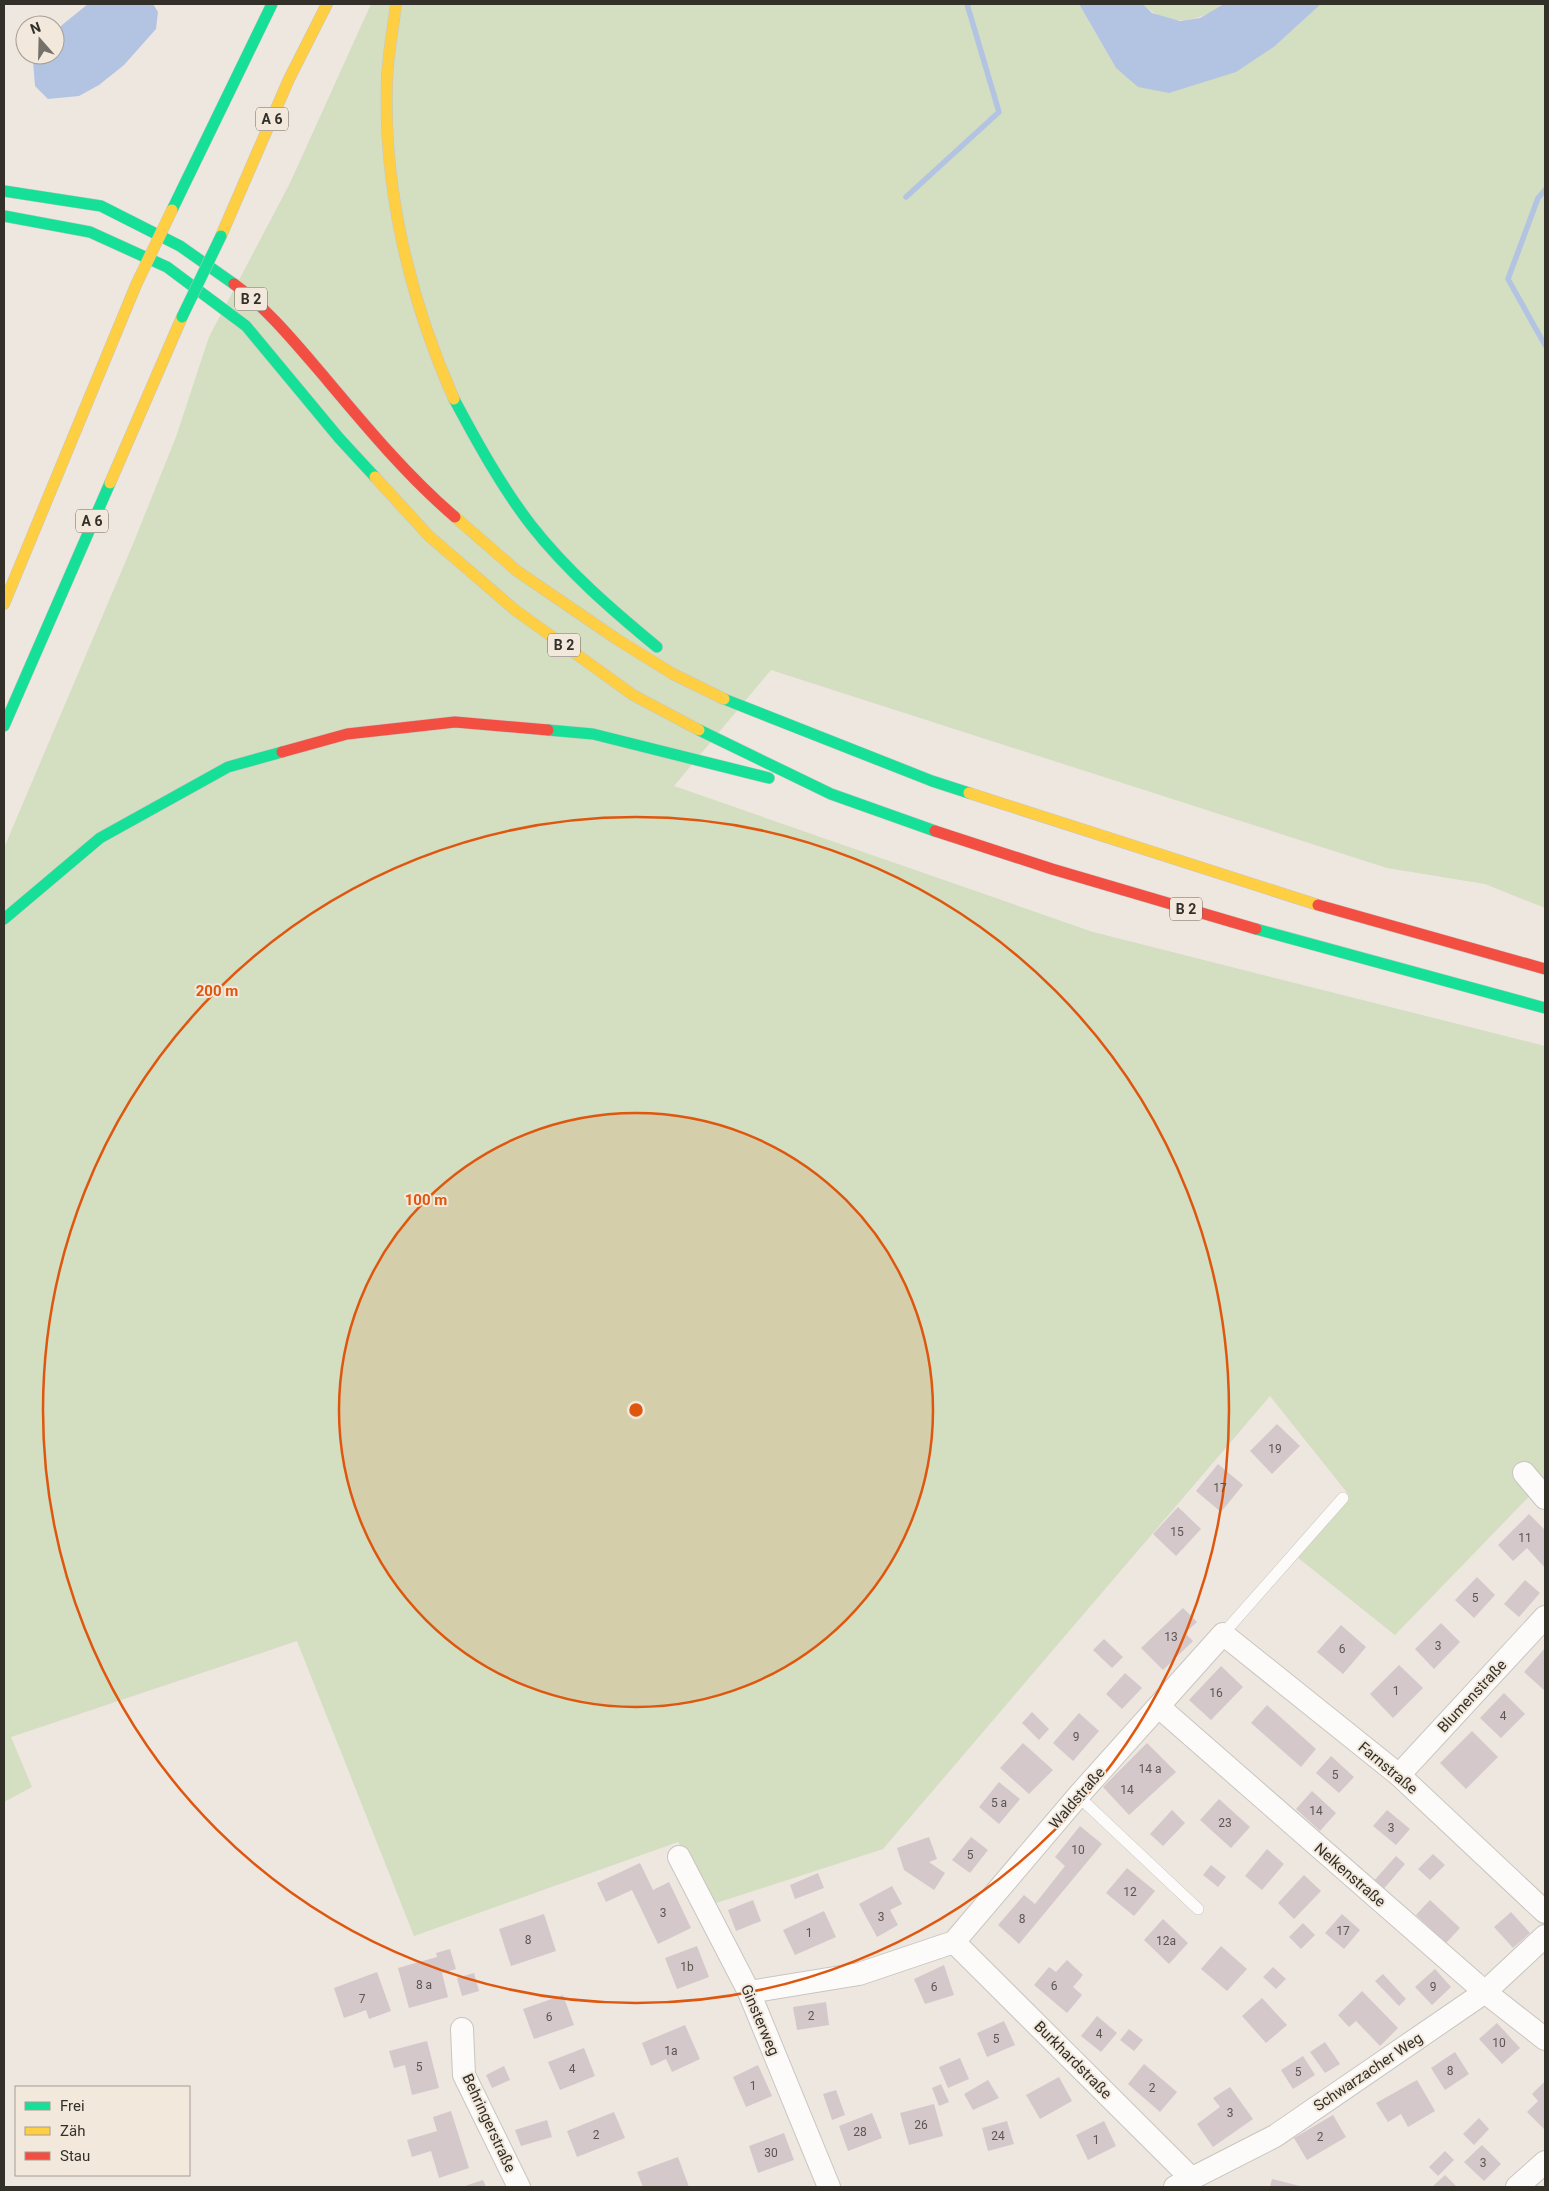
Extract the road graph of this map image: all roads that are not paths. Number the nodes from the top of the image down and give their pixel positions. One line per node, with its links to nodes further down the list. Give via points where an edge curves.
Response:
1 (272, 4): 6 (highway, bridge, via 136,286)
2 (327, 4): 12 (highway, A 6, bridge, via 289,79 182,318)
3 (396, 4): 9 (highway, via 387,89 391,180 406,262 447,385 484,456 532,526 622,618)
4 (6, 190): 11 (highway, B 2, via 101,206 180,246 242,290 295,343 371,432 435,500 517,571 673,674)
5 (6, 216): 13 (highway, B 2, via 90,232 167,267 246,326 339,438 429,536 515,610 634,694 727,745)
6 (45, 501): 7 (highway); 8 (highway)
7 (4, 579)
8 (4, 604)
9 (662, 652)
10 (678, 663): 11 (highway)
11 (732, 703): 15 (highway, B 2, via 932,782 1325,908)
12 (4, 726)
13 (831, 794): 14 (highway, via 593,734 455,722 347,734 228,767 100,838); 16 (highway, B 2, via 1052,869 1319,948)
14 (4, 919)
15 (1545, 968)
16 (1545, 1008)
17 (1524, 1473): 19 (street)
18 (1343, 1498): 21 (lane, Waldstraße)
19 (1545, 1498)
20 (1545, 1617): 23 (street, Blumenstraße)
21 (1223, 1634): 22 (street, Waldstraße); 23 (street, Farnstraße)
22 (1159, 1707): 24 (street, Waldstraße); 31 (street, Nelkenstraße)
23 (1399, 1775): 27 (street, Farnstraße)
24 (1078, 1796): 26 (lane); 29 (street, Waldstraße)
25 (679, 1857): 30 (street, Ginsterweg)
26 (1198, 1909)
27 (1545, 1912)
28 (1545, 1936): 31 (street, Schwarzacher Weg)
29 (954, 1942): 30 (street, via 859,1974); 35 (street, Burkhardstraße)
30 (749, 1992): 37 (street, Ginsterweg)
31 (1485, 1992): 33 (street, Nelkenstraße); 35 (street, Schwarzacher Weg, via 1276,2136)
32 (462, 2029): 36 (street, Behringerstraße, via 464,2075)
33 (1545, 2039)
34 (1545, 2162): 38 (street)
35 (1184, 2183)
36 (519, 2187)
37 (829, 2187)
38 (1517, 2187)

